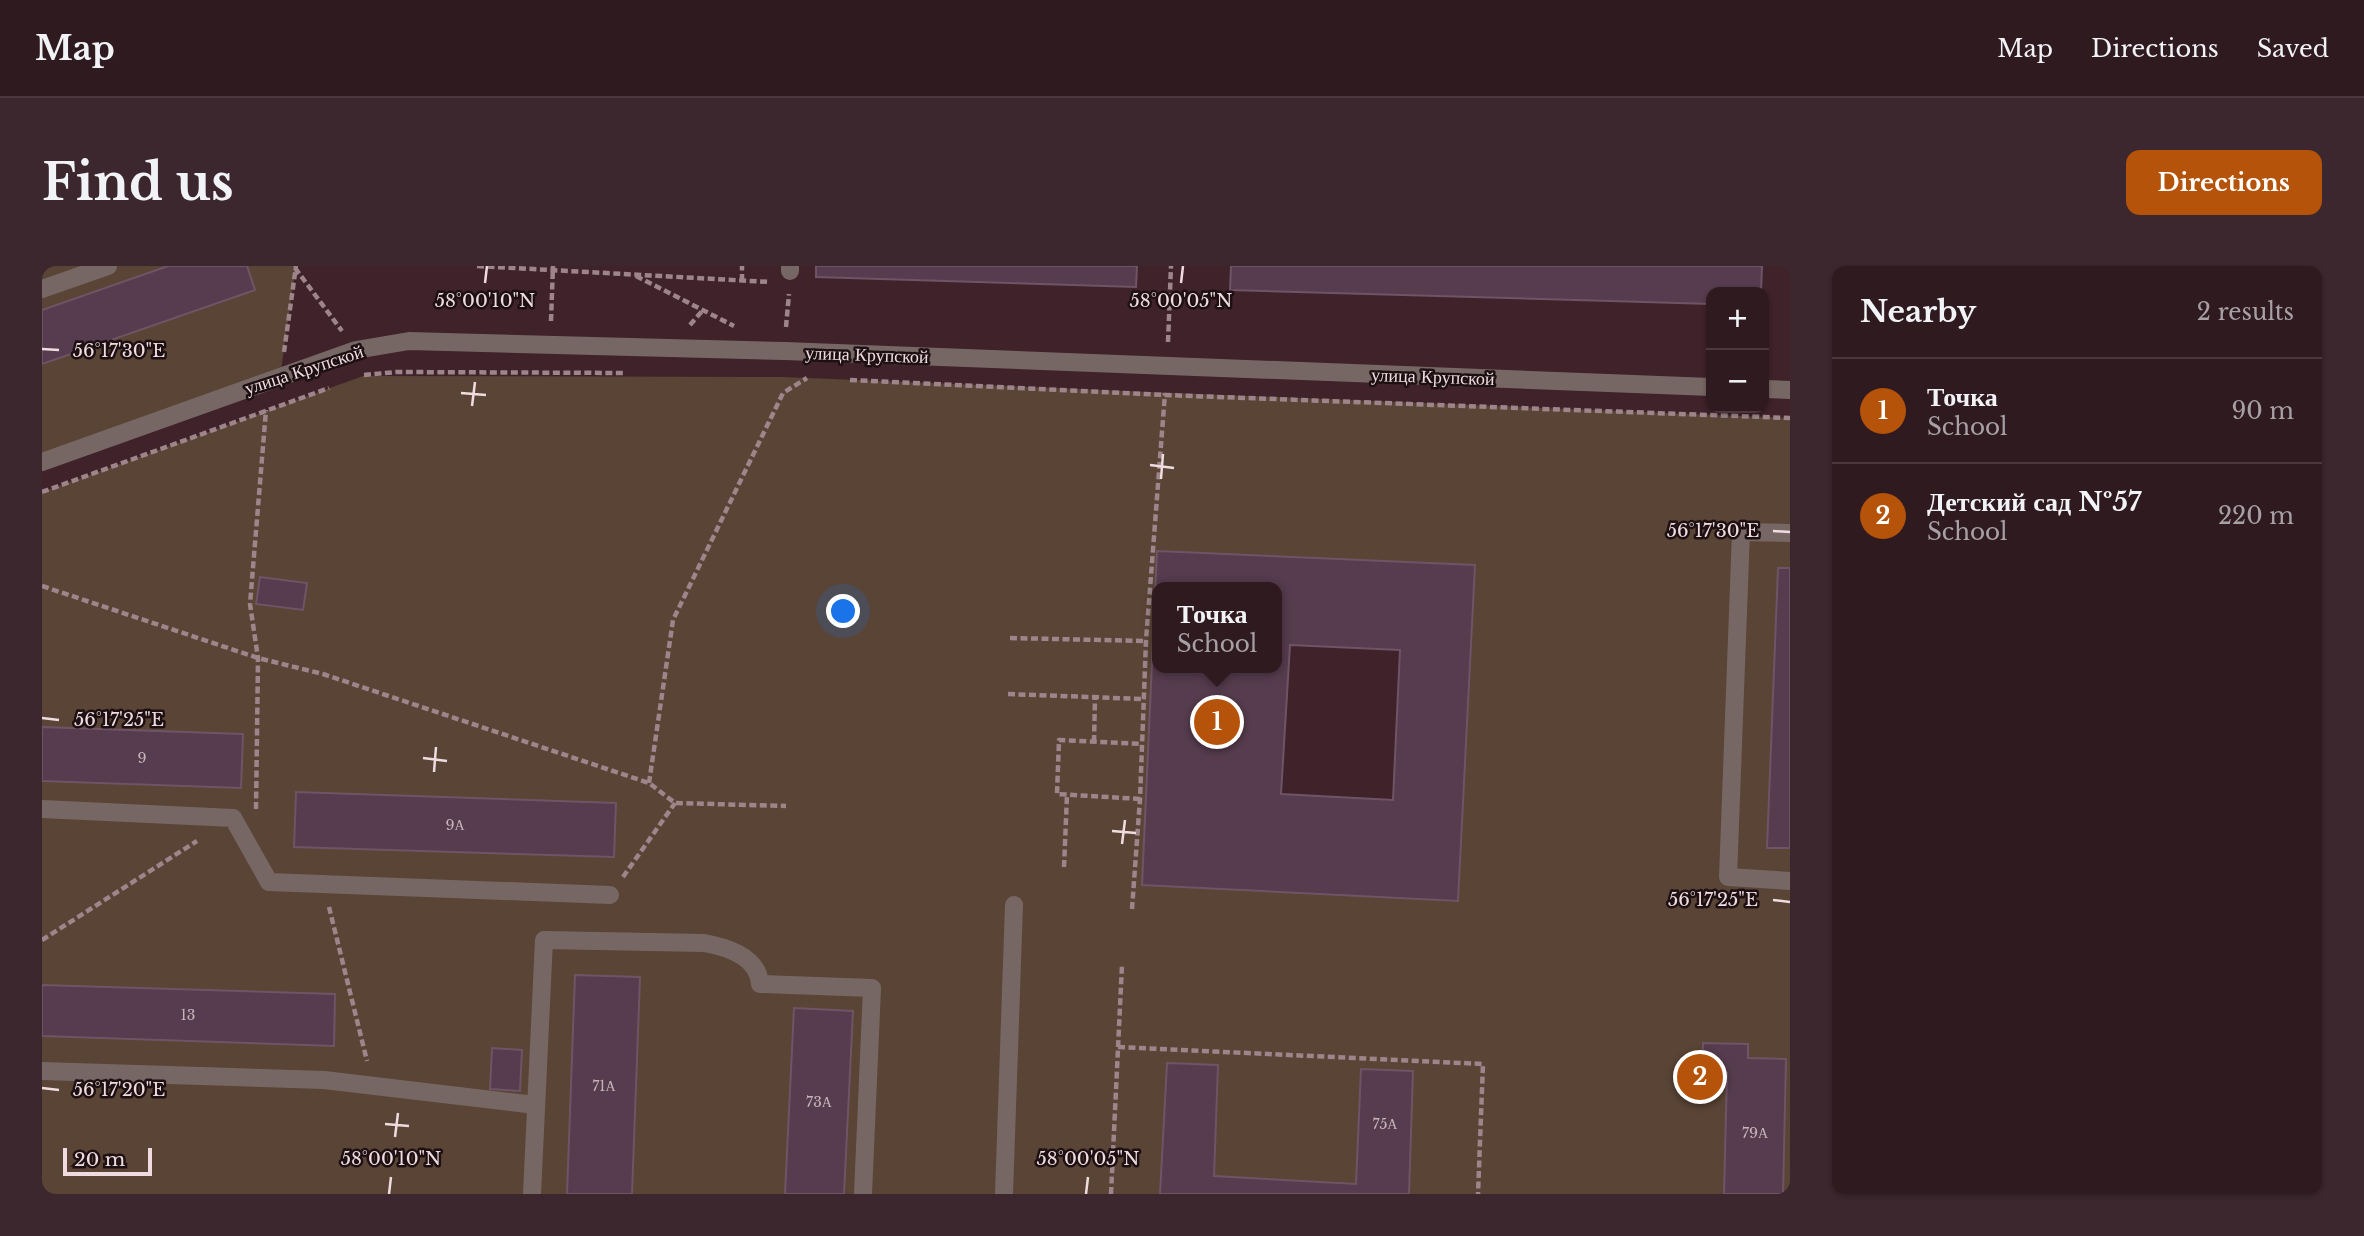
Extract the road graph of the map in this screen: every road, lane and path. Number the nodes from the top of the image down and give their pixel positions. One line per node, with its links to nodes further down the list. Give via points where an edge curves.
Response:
1 (108, 266): 10 (street)
2 (477, 266): 6 (path)
3 (742, 266): 9 (path)
4 (1171, 266): 15 (path)
5 (295, 267): 13 (path); 17 (path)
6 (553, 268): 8 (path); 12 (path)
7 (790, 273): 9 (path); 14 (path)
8 (634, 275): 9 (path); 11 (path)
9 (741, 281)
10 (42, 289)
11 (738, 327)
12 (550, 345): 13 (street, улица Крупской, via 409,341); 14 (street, улица Крупской)
13 (356, 350): 16 (path, via 363,376 396,372); 17 (street, улица Крупской)
14 (785, 351): 15 (street, улица Крупской); 18 (path, via 783,377)
15 (1168, 367): 22 (street, улица Крупской); 25 (path)
16 (636, 373)
17 (280, 377): 26 (path); 28 (street, улица Крупской)
18 (807, 378): 19 (path); 40 (path, via 783,393 673,620)
19 (821, 379)
20 (848, 380): 25 (path)
21 (338, 384): 26 (path)
22 (1706, 387)
23 (1769, 389): 24 (street)
24 (1790, 390)
25 (1165, 395): 27 (path); 33 (path)
26 (265, 411): 29 (path); 34 (path, via 250,604)
27 (1790, 418)
28 (42, 462)
29 (42, 492)
30 (1790, 533): 49 (street, via 1741,532 1728,877)
31 (42, 586): 34 (path)
32 (1010, 638): 33 (path)
33 (1146, 641): 37 (path)
34 (258, 658): 40 (path, via 323,674); 46 (path, via 256,815)
35 (1008, 694): 36 (path)
36 (1095, 698): 37 (path); 38 (path)
37 (1143, 699): 39 (path)
38 (1094, 742): 39 (path); 41 (path, via 1059,740 1056,794)
39 (1142, 744): 42 (path)
40 (649, 783): 43 (path)
41 (1067, 795): 42 (path); 48 (path)
42 (1140, 799): 53 (path)
43 (675, 803): 44 (path); 51 (path)
44 (786, 806)
45 (42, 809): 46 (street)
46 (233, 818): 50 (street, via 269,881)
47 (200, 839): 54 (path)
48 (1064, 867)
49 (1790, 881)
50 (324, 884): 51 (street); 58 (path)
51 (610, 895)
52 (1014, 905): 62 (street)
53 (1132, 909)
54 (42, 940)
55 (1122, 965): 56 (path)
56 (1118, 1047): 63 (path); 64 (path, via 1483,1064)
57 (42, 1071): 58 (street, via 324,1080)
58 (373, 1086): 59 (street)
59 (535, 1105): 60 (street); 61 (street, via 544,940 728,947 759,973 760,984 872,988)
60 (532, 1194)
61 (863, 1194)
62 (1004, 1194)
63 (1111, 1194)
64 (1478, 1194)

